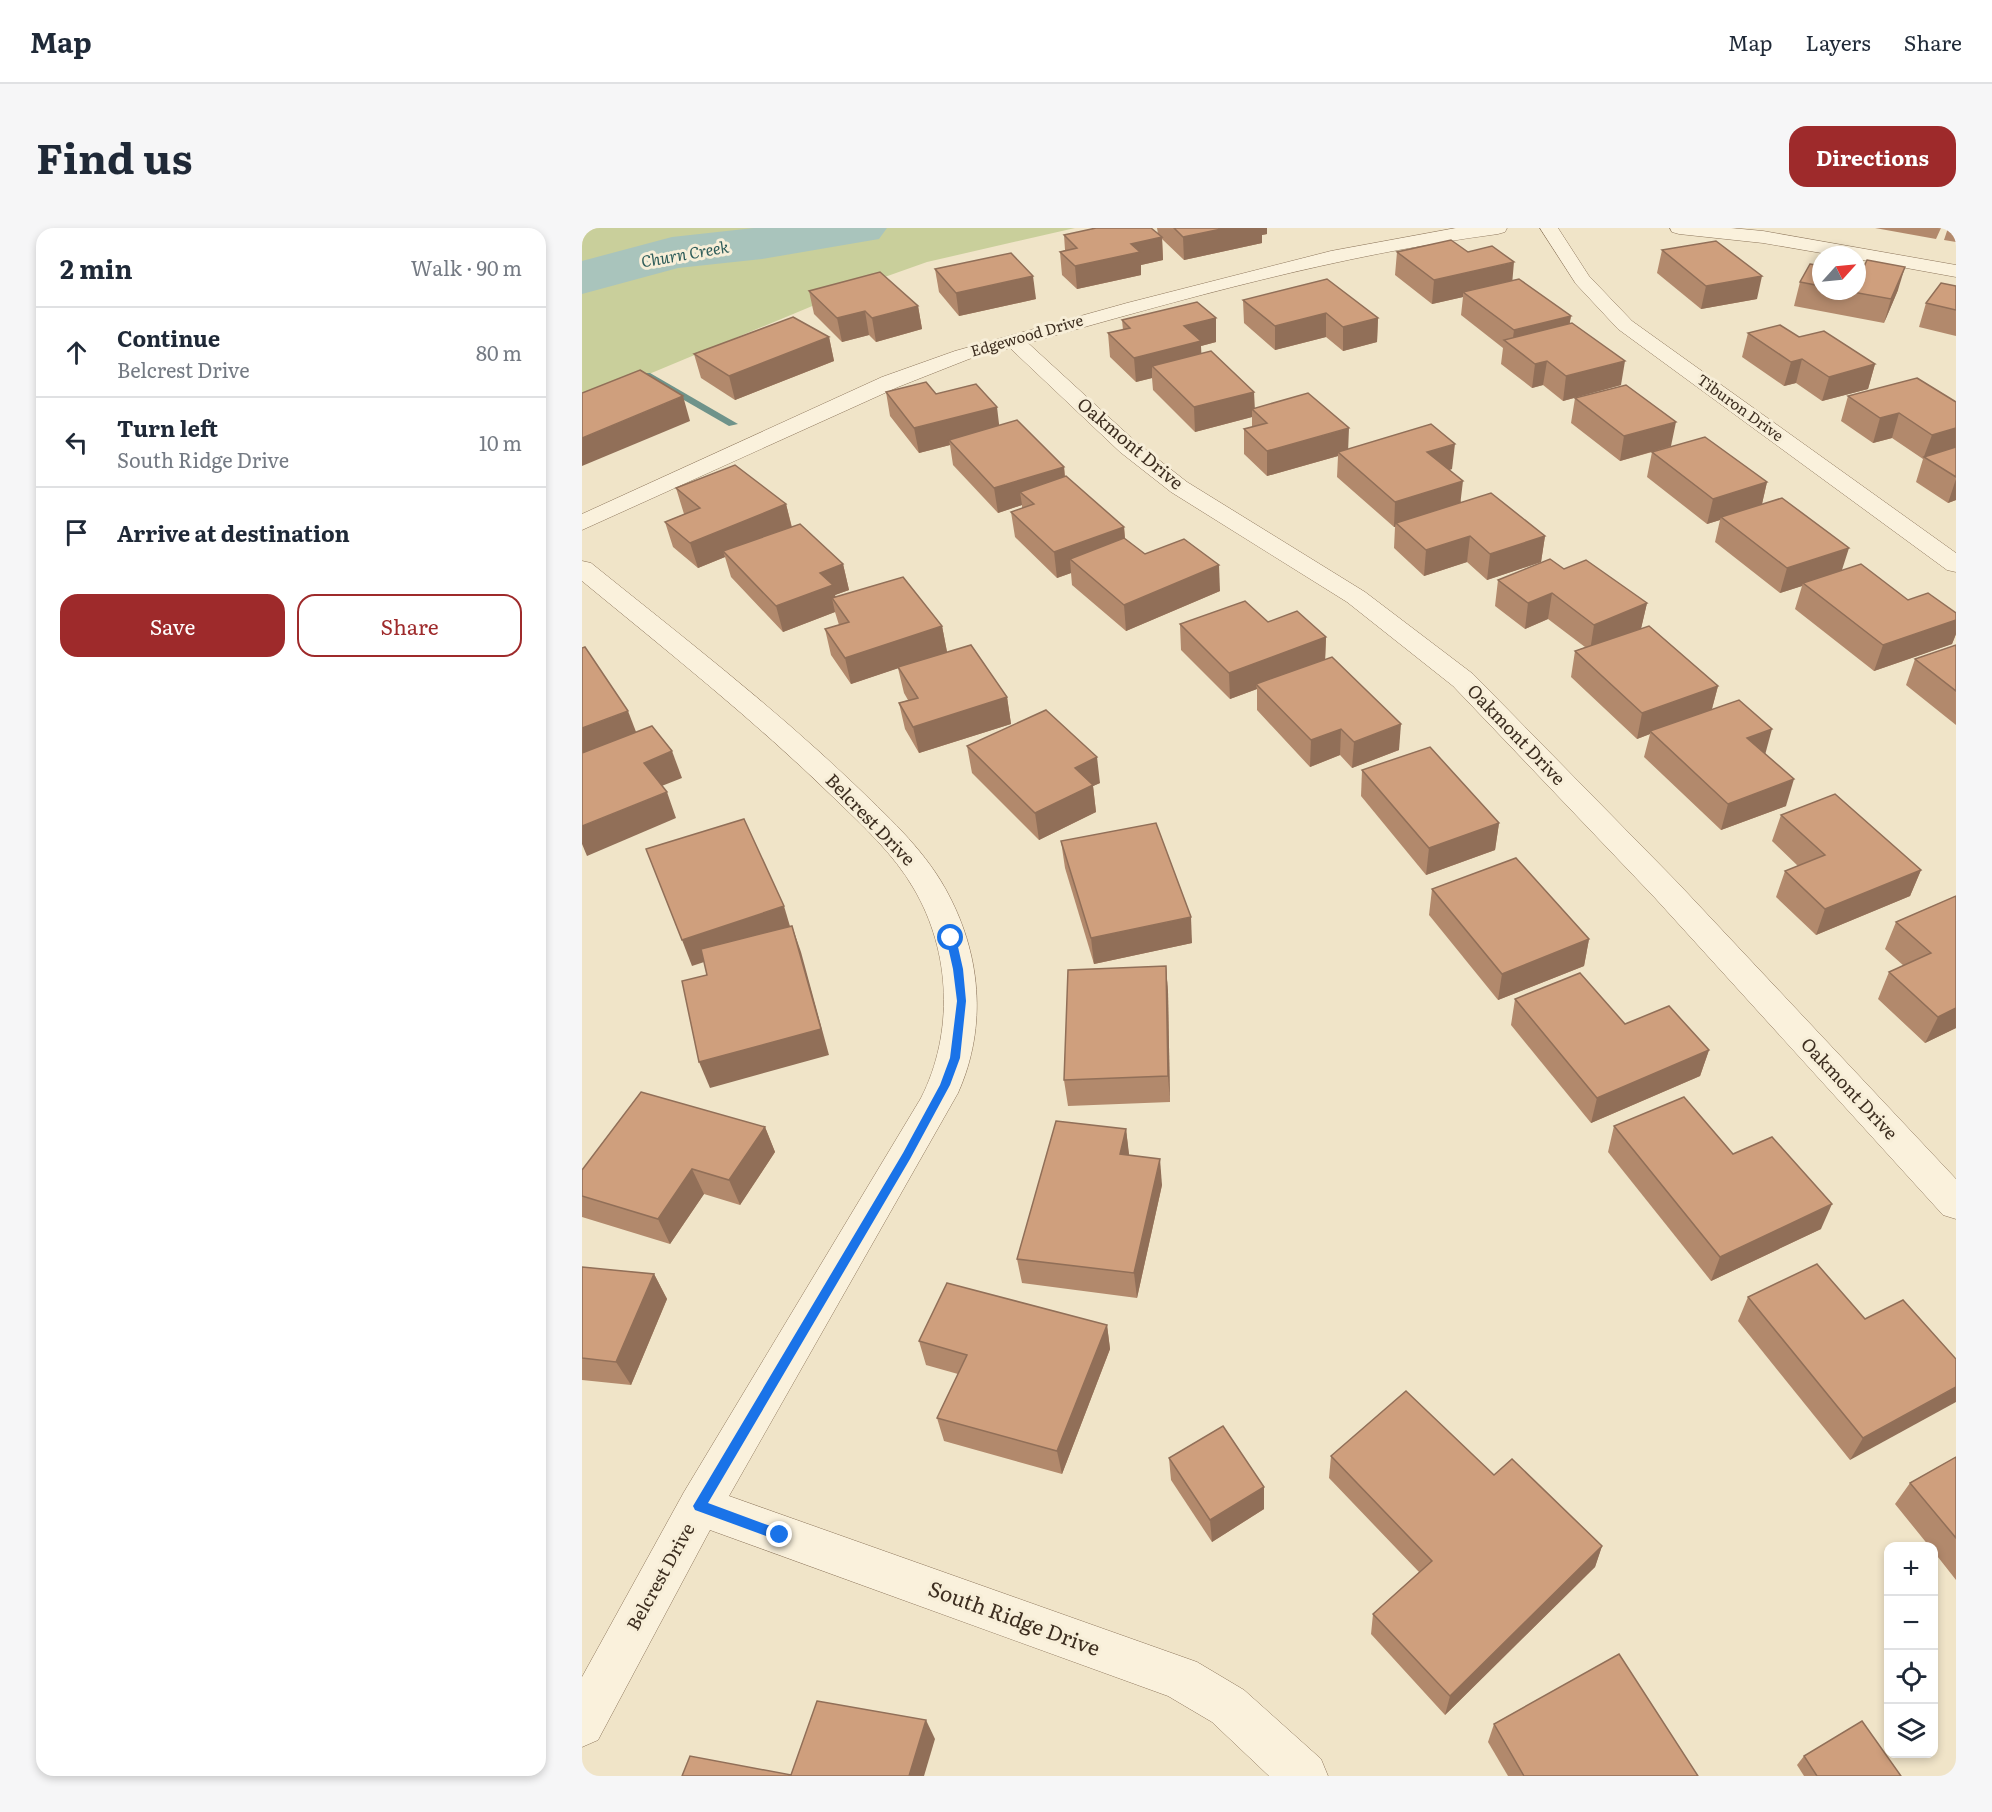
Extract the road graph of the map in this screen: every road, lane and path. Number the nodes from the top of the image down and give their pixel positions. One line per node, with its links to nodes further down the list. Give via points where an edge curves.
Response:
1 (1498, 228): 5 (street, Edgewood Drive, via 1331,257)
2 (1550, 228): 7 (street, Tiburon Drive, via 1575,273 1625,325)
3 (1679, 228): 4 (street, via 1763,237)
4 (1956, 271)
5 (1013, 340): 6 (street, Edgewood Drive, via 909,374); 9 (street, Oakmont Drive, via 1128,447 1179,488 1356,597 1463,680 1666,890)
6 (582, 523)
7 (1956, 565)
8 (582, 568): 10 (street, Belcrest Drive, via 764,717 889,836 917,868 936,899 951,938 962,1001 955,1058 945,1085)
9 (1956, 1204)
10 (699, 1506): 11 (street, Belcrest Drive); 12 (street, South Ridge Drive, via 1180,1678 1228,1706)
11 (582, 1724)
12 (1304, 1776)

